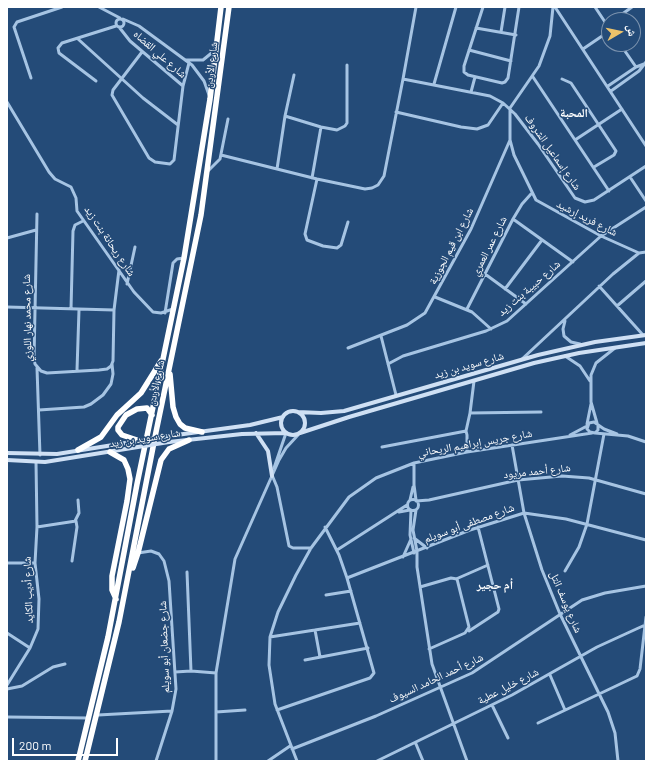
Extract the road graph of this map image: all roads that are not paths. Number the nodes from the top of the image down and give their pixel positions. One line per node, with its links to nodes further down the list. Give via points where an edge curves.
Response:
1 (62, 7): 34 (street, via 18,22 14,27)
2 (99, 7): 13 (street)
3 (220, 7): 21 (highway, شارع الأردن)
4 (229, 7): 62 (highway, شارع الأردن)
5 (416, 7): 36 (street)
6 (456, 7): 39 (street)
7 (484, 7): 15 (street)
8 (505, 7): 16 (street)
9 (519, 7): 17 (street)
10 (554, 7): 20 (street); 33 (street, via 547,46)
11 (595, 7): 12 (street)
12 (601, 16)
13 (121, 19): 14 (street, via 123,24); 14 (street, via 116,21); 25 (street, via 139,26)
14 (118, 26): 19 (street); 23 (street, شارع علي القضاه)
15 (476, 28): 16 (street); 22 (street)
16 (501, 32): 17 (street)
17 (516, 34): 26 (street)
18 (601, 36): 20 (street)
19 (78, 39): 35 (street); 38 (street, via 62,44 58,48 59,53)
20 (583, 48): 41 (street)
21 (215, 49): 25 (street, via 208,58); 44 (highway, شارع الأردن)
22 (469, 50): 26 (street); 32 (street, via 464,72)
23 (142, 52): 35 (street); 40 (street, شارع علي القضاه)
24 (626, 52): 29 (street)
25 (188, 61): 40 (street); 44 (street, via 204,81)
26 (511, 61): 32 (street, via 505,82)
27 (645, 63): 29 (street); 30 (street)
28 (347, 65): 54 (street, via 347,123 337,130)
29 (636, 67): 30 (street); 41 (street)
30 (638, 71): 42 (street)
31 (294, 75): 50 (street)
32 (475, 77): 43 (street)
33 (533, 77): 47 (street); 56 (street)
34 (31, 78)
35 (121, 78): 53 (street); 53 (street, شارع علي القضاه, via 113,90 113,97 149,158 167,164 174,160)
36 (403, 79): 39 (street, شارع إسماعيل الشروف); 49 (street)
37 (562, 79): 52 (street, via 571,82)
38 (96, 81)
39 (434, 84): 43 (street, شارع إسماعيل الشروف)
40 (183, 86): 53 (street, شارع علي القضاه)
41 (608, 86): 42 (street)
42 (611, 91): 48 (street)
43 (471, 92): 46 (street, شارع إسماعيل الشروف, via 490,96)
44 (210, 98): 81 (highway, شارع الأردن)
45 (7, 102): 72 (street, شارع ريحانة بنت زيد, via 49,172 55,179 71,187 76,198 77,211)
46 (503, 103): 47 (street, شارع إسماعيل الشروف); 49 (street, via 488,125 477,129)
47 (510, 108): 55 (street); 66 (street, شارع إسماعيل الشروف, via 575,198 591,202)
48 (622, 109): 52 (street); 57 (street)
49 (396, 112): 65 (street, via 384,176 378,185 365,189)
50 (285, 116): 54 (street); 61 (street)
51 (228, 119): 58 (street)
52 (598, 124): 56 (street); 60 (street, via 616,152)
53 (178, 126)
54 (321, 127): 64 (street)
55 (510, 140): 67 (street); 89 (street, شارع ابن قيم الجوزية, via 471,229)
56 (575, 140): 60 (street)
57 (646, 146)
58 (221, 155): 61 (street); 62 (street, via 219,162)
59 (646, 166): 63 (street, شارع إسماعيل الشروف)
60 (594, 167): 66 (street)
61 (277, 169): 64 (street)
62 (208, 171): 115 (highway, شارع الأردن)
63 (630, 177): 66 (street, شارع إسماعيل الشروف); 68 (street)
64 (312, 178): 65 (street)
65 (317, 179): 73 (street, via 305,234 307,240 337,248 341,245)
66 (610, 190)
67 (531, 194): 71 (street, شارع عمر العمري); 75 (street, شارع فريد إرشيد, via 542,205)
68 (646, 201)
69 (646, 207): 75 (street, شارع حبيبة بنت زيد)
70 (37, 214): 74 (street, شارع محمد نهار اللوزي)
71 (513, 220): 77 (street); 84 (street, شارع عمر العمري)
72 (83, 221): 83 (street, شارع ريحانة بنت زيد); 94 (street, via 77,223 73,231)
73 (348, 222)
74 (36, 230): 76 (street); 93 (street, شارع محمد نهار اللوزي)
75 (601, 236): 80 (street, شارع فريد إرشيد); 82 (street, شارع حبيبة بنت زيد)
76 (7, 238)
77 (542, 240): 82 (street); 88 (street)
78 (135, 247): 86 (street)
79 (646, 252): 80 (street)
80 (639, 253): 87 (street)
81 (184, 258): 95 (highway, شارع الأردن); 99 (street, via 176,259 174,263)
82 (573, 262): 90 (street, شارع حبيبة بنت زيد)
83 (119, 270): 86 (street, شارع ريحانة بنت زيد); 98 (street)
84 (485, 274): 88 (street); 96 (street, شارع عمر العمري)
85 (646, 281): 91 (street)
86 (127, 284): 99 (street, شارع ريحانة بنت زيد, via 150,311)
87 (599, 286): 91 (street); 100 (street)
88 (505, 289): 90 (street)
89 (435, 297): 96 (street); 103 (street, شارع ابن قيم الجوزية, via 420,318)
90 (526, 304): 101 (street, شارع حبيبة بنت زيد, via 507,321)
91 (617, 306): 102 (street)
92 (7, 307): 93 (street)
93 (36, 307): 94 (street); 113 (street, شارع محمد نهار اللوزي, via 34,358)
94 (71, 309): 97 (street)
95 (174, 309): 99 (street); 109 (highway, شارع الأردن)
96 (467, 309): 101 (street)
97 (79, 310): 98 (street); 114 (street)
98 (114, 310): 111 (street)
99 (165, 313)
100 (566, 319): 105 (street, via 564,336 571,342); 110 (street)
101 (491, 329): 112 (street, شارع حبيبة بنت زيد, via 403,356)
102 (644, 335): 105 (main road, شارع سويد بن زيد)
103 (381, 336): 107 (street, شارع ابن قيم الجوزية); 112 (street)
104 (646, 343): 106 (main road, شارع سويد بن زيد)
105 (581, 345): 110 (main road, شارع سويد بن زيد)
106 (617, 346): 108 (main road, شارع سويد بن زيد); 117 (street, via 596,363)
107 (348, 348)
108 (564, 356): 116 (main road, شارع سويد بن زيد); 117 (street, via 580,366)
109 (164, 358): 124 (highway, شارع الأردن); 142 (highway, via 141,393 117,415 101,437)
110 (521, 360): 118 (main road, شارع سويد بن زيد)
111 (112, 364): 114 (street, شارع محمد نهار اللوزي, via 104,370); 120 (street, via 110,384 103,395 91,404 84,407)
112 (388, 364): 118 (street)
113 (37, 368): 114 (street, شارع محمد نهار اللوزي, via 47,373); 120 (street)
114 (77, 370)
115 (169, 371): 129 (highway, via 172,407 176,418 186,428); 176 (highway, شارع الأردن)
116 (474, 381): 122 (street); 133 (main road, شارع سويد بن زيد)
117 (590, 381): 119 (street)
118 (396, 395): 121 (main road, شارع سويد بن زيد, via 344,410)
119 (591, 402): 126 (street); 127 (street)
120 (39, 410): 146 (street)
121 (298, 412): 125 (main road, via 288,412); 133 (main road, via 306,424)
122 (470, 412): 123 (street); 128 (street)
123 (541, 412)
124 (152, 417): 137 (highway, via 150,410 142,407 126,415 118,426 122,435); 190 (highway, شارع الأردن, via 135,492)
125 (283, 417): 129 (main road, شارع سويد بن زيد); 131 (main road, via 281,424)
126 (597, 424): 127 (street, via 591,422); 132 (street, via 598,430); 135 (street, شارع جريس إبراهيم الريحاني)
127 (587, 426): 132 (street); 136 (street, شارع جريس إبراهيم الريحاني)
128 (466, 431): 141 (street); 144 (street)
129 (202, 432): 137 (main road, شارع سويد بن زيد, bridge)
130 (256, 433): 131 (main road, شارع سويد بن زيد); 138 (main road, شارع سويد بن زيد); 150 (main road, via 268,451)
131 (286, 433): 133 (main road); 150 (street)
132 (593, 433): 134 (street, شارع جريس إبراهيم الريحاني); 136 (street, شارع جريس إبراهيم الريحاني)
133 (299, 434): 150 (street, via 281,455)
134 (604, 434): 135 (street, شارع جريس إبراهيم الريحاني); 151 (street)
135 (617, 434): 139 (street, شارع جريس إبراهيم الريحاني, via 632,436)
136 (568, 436): 140 (street, شارع جريس إبراهيم الريحاني)
137 (142, 440): 142 (main road, شارع سويد بن زيد)
138 (189, 440): 143 (main road, شارع سويد بن زيد, bridge); 176 (highway, via 169,449 161,460)
139 (646, 442)
140 (512, 445): 144 (street, شارع جريس إبراهيم الريحاني); 152 (street, شارع يوسف التل)
141 (382, 448)
142 (78, 450): 146 (main road, شارع سويد بن زيد)
143 (110, 452): 148 (main road, شارع سويد بن زيد); 190 (highway, via 124,460 130,479 112,576 112,590)
144 (466, 452): 149 (street, شارع جريس إبراهيم الريحاني)
145 (7, 453): 146 (main road, شارع سويد بن زيد)
146 (40, 455)
147 (7, 460): 148 (main road, شارع سويد بن زيد)
148 (36, 462): 167 (street, شارع أديب الكايد)
149 (414, 462): 153 (street); 168 (street, شارع جريس إبراهيم الريحاني, via 384,474 355,491)
150 (272, 476): 172 (street, via 277,487 289,546); 208 (street, via 235,559)
151 (596, 479): 152 (street, شارع أحمد مريود, via 568,476); 154 (street, شارع أحمد مريود); 166 (street)
152 (518, 480): 158 (street, شارع أحمد مريود); 164 (street, شارع يوسف التل)
153 (414, 485): 156 (street); 157 (street)
154 (646, 494)
155 (78, 500): 165 (street, via 79,513)
156 (410, 500): 157 (street); 159 (street)
157 (416, 500): 158 (street, شارع أحمد مريود); 160 (street)
158 (429, 500): 160 (street, شارع أحمد مريود)
159 (407, 505): 161 (street); 163 (street)
160 (419, 505): 162 (street)
161 (410, 510): 162 (street); 163 (street); 170 (street)
162 (416, 510): 170 (street)
163 (399, 512): 174 (street)
164 (524, 513): 166 (street, شارع مصطفى أبو سويلم); 169 (street, شارع مصطفى أبو سويلم); 191 (street, شارع يوسف التل, via 546,582)
165 (75, 520): 167 (street); 178 (street, via 77,527)
166 (587, 524): 171 (street, شارع مصطفى أبو سويلم); 182 (street, via 577,552)
167 (37, 527): 180 (street, شارع أديب الكايد)
168 (325, 527): 172 (street, شارع جريس إبراهيم الريحاني); 174 (street)
169 (478, 527): 173 (street, شارع مصطفى أبو سويلم); 181 (street)
170 (413, 539): 173 (street); 175 (street); 177 (street)
171 (646, 540)
172 (311, 548): 198 (street, شارع جريس إبراهيم الريحاني, via 283,601)
173 (427, 548): 175 (street, شارع مصطفى أبو سويلم)
174 (337, 550): 184 (street)
175 (416, 552): 177 (street, شارع مصطفى أبو سويلم); 187 (street)
176 (135, 554): 207 (street, شارع جضعان أبو سويلم, via 157,553 166,566); 220 (highway)
177 (403, 557): 184 (street, شارع مصطفى أبو سويلم)
178 (72, 561)
179 (7, 563): 180 (street)
180 (35, 563): 199 (street, شارع أديب الكايد, via 39,624)
181 (488, 565): 185 (street); 196 (street, via 499,609)
182 (565, 571)
183 (187, 572): 206 (street)
184 (348, 578): 188 (street)
185 (456, 579): 187 (street); 196 (street, via 462,595)
186 (646, 586): 191 (street, شارع أحمد الحامد السيوف, via 588,598)
187 (420, 587): 201 (street)
188 (351, 591): 189 (street); 193 (street)
189 (326, 595)
190 (116, 599): 222 (highway, شارع الأردن)
191 (560, 614): 202 (street, شارع يوسف التل); 211 (street, شارع أحمد الحامد السيوف, via 486,665)
192 (646, 617): 194 (street)
193 (360, 623): 195 (street); 200 (street)
194 (645, 625): 202 (street, شارع خليل عطية); 213 (street, via 639,674)
195 (316, 630): 198 (street); 203 (street)
196 (468, 631): 201 (street)
197 (7, 633): 199 (street)
198 (270, 637): 216 (street, شارع جريس إبراهيم الريحاني, via 269,665)
199 (30, 648): 210 (street, شارع أديب الكايد)
200 (368, 648): 203 (street); 216 (street, via 374,676)
201 (429, 649): 211 (street)
202 (580, 656): 209 (street, شارع خليل عطية); 213 (street, شارع يوسف التل)
203 (320, 657): 204 (street)
204 (305, 660)
205 (65, 664): 212 (street, via 53,667 22,686)
206 (191, 671): 207 (street); 208 (street)
207 (176, 672): 218 (street, شارع جضعان أبو سويلم)
208 (216, 673): 219 (street)
209 (550, 675): 214 (street, شارع خليل عطية); 217 (street)
210 (7, 685)
211 (439, 688): 224 (street); 227 (street, شارع أحمد الحامد السيوف)
212 (7, 689)
213 (600, 693): 217 (street); 237 (street, شارع يوسف التل, via 613,727)
214 (492, 705): 224 (street, شارع خليل عطية); 225 (street)
215 (245, 710): 219 (street)
216 (277, 710): 227 (street, شارع جريس إبراهيم الريحاني)
217 (565, 710): 223 (street)
218 (172, 712): 220 (street); 230 (street, شارع جضعان أبو سويلم)
219 (216, 712): 231 (street)
220 (98, 715): 229 (highway)
221 (7, 717): 222 (street)
222 (89, 718): 228 (highway, شارع الأردن)
223 (538, 723)
224 (454, 724): 226 (street, شارع خليل عطية); 236 (street)
225 (508, 738)
226 (416, 744): 234 (street, شارع خليل عطية); 235 (street)
227 (291, 748): 232 (street, شارع أحمد الحامد السيوف); 233 (street, شارع جريس إبراهيم الريحاني)
228 (78, 761)
229 (85, 761)
230 (156, 761)
231 (216, 761)
232 (268, 761)
233 (297, 761)
234 (377, 761)
235 (423, 761)
236 (467, 761)
237 (618, 761)

